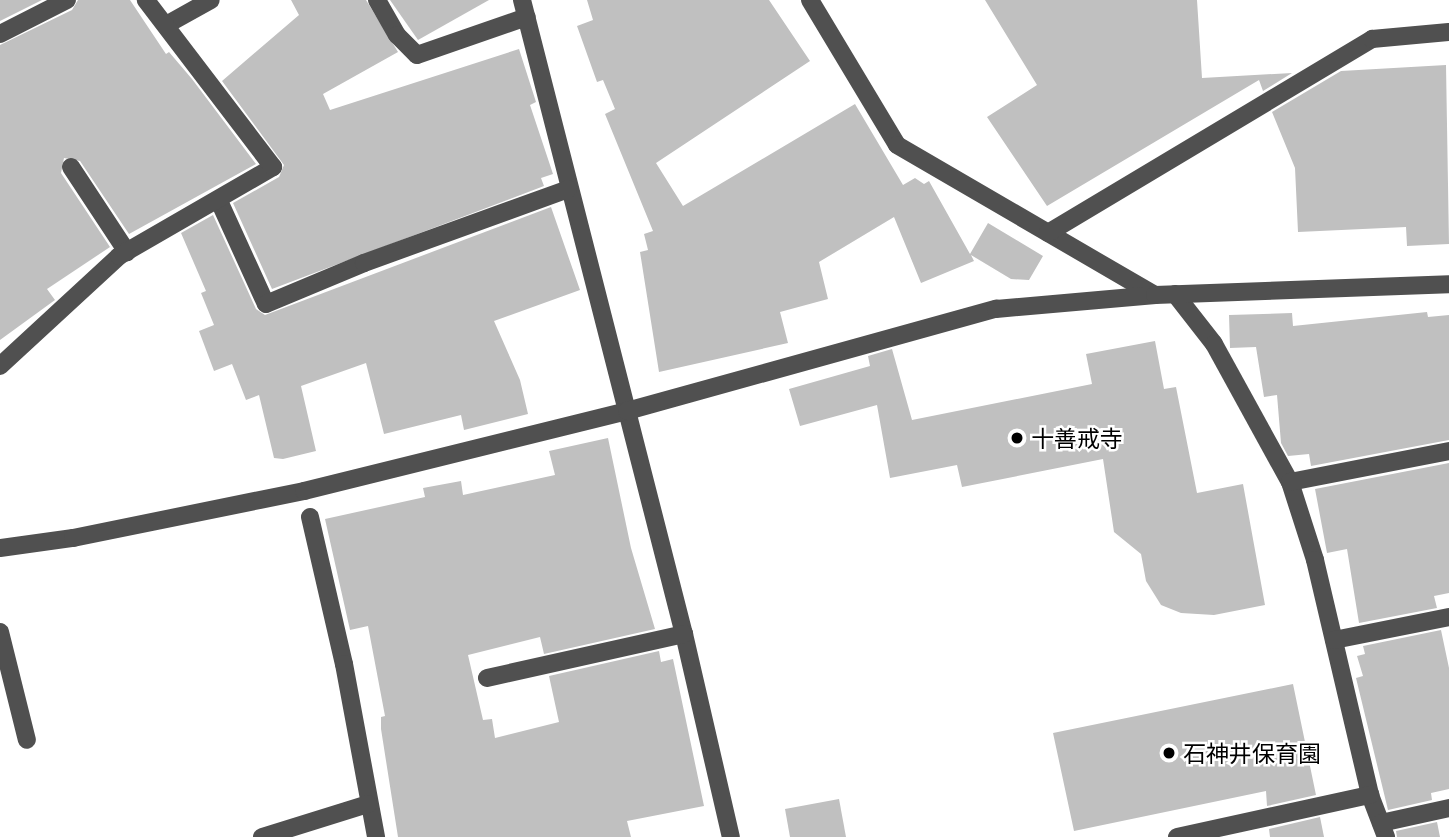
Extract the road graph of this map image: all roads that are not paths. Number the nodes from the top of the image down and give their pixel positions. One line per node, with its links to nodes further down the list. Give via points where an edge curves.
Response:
1 (67, 0): 9 (street)
2 (146, 0): 7 (street)
3 (211, 0): 7 (street)
4 (377, 0): 6 (street, via 397,35 418,55)
5 (810, 0): 13 (street, via 897,145)
6 (524, 9): 11 (street)
7 (166, 25): 12 (street, via 273,161 270,172)
8 (1449, 32): 13 (street, via 1372,39)
9 (0, 34)
10 (71, 167): 14 (street)
11 (568, 189): 12 (street, via 364,263 272,304 263,301); 19 (street)
12 (219, 201): 14 (street)
13 (1048, 233): 17 (street)
14 (127, 252): 18 (street)
15 (1449, 284): 16 (street)
16 (1175, 294): 17 (street); 21 (street, via 1214,344)
17 (1155, 295): 19 (street, via 996,309)
18 (2, 360)
19 (627, 411): 23 (street, via 304,491 73,538); 26 (street)
20 (1449, 451): 21 (street)
21 (1290, 482): 27 (street)
22 (310, 517): 31 (street, via 344,664)
23 (0, 548)
24 (1449, 617): 27 (street)
25 (0, 632): 29 (street)
26 (684, 634): 28 (street); 36 (street)
27 (1334, 640): 30 (street)
28 (487, 678)
29 (27, 740)
30 (1370, 795): 33 (street); 37 (street)
31 (368, 804): 34 (street); 35 (street)
32 (1449, 808): 33 (street)
33 (1383, 830)
34 (262, 837)
35 (376, 837)
36 (731, 837)
37 (1177, 837)

